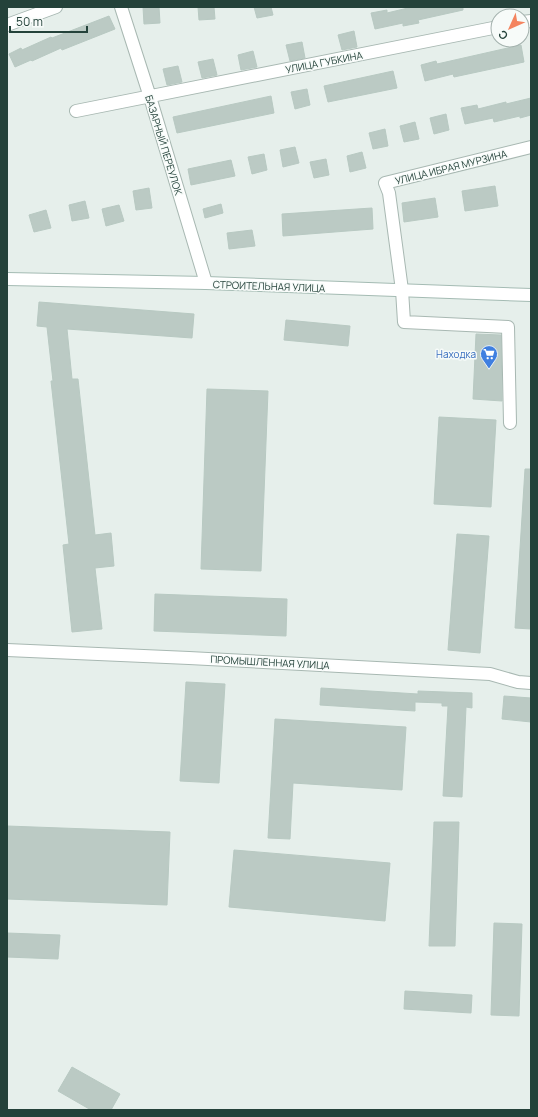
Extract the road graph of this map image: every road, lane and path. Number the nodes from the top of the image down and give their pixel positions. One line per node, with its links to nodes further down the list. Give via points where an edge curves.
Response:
1 (56, 7): 3 (street)
2 (121, 7): 5 (street, БАЗАРНЫЙ ПЕРЕУЛОК)
3 (7, 25)
4 (490, 29): 5 (street, УЛИЦА ГУБКИНА)
5 (150, 97): 6 (street, УЛИЦА ГУБКИНА); 9 (street, БАЗАРНЫЙ ПЕРЕУЛОК)
6 (76, 111)
7 (531, 147): 10 (street, УЛИЦА ИБРАЯ МУРЗИНА, via 385,183)
8 (7, 279): 9 (street, СТРОИТЕЛЬНАЯ УЛИЦА)
9 (206, 284): 10 (street, СТРОИТЕЛЬНАЯ УЛИЦА)
10 (402, 290): 11 (street, СТРОИТЕЛЬНАЯ УЛИЦА); 12 (street, via 404,322 508,327)
11 (531, 295)
12 (510, 423)
13 (7, 650): 14 (street, ПРОМЫШЛЕННАЯ УЛИЦА, via 490,674)
14 (531, 683)

